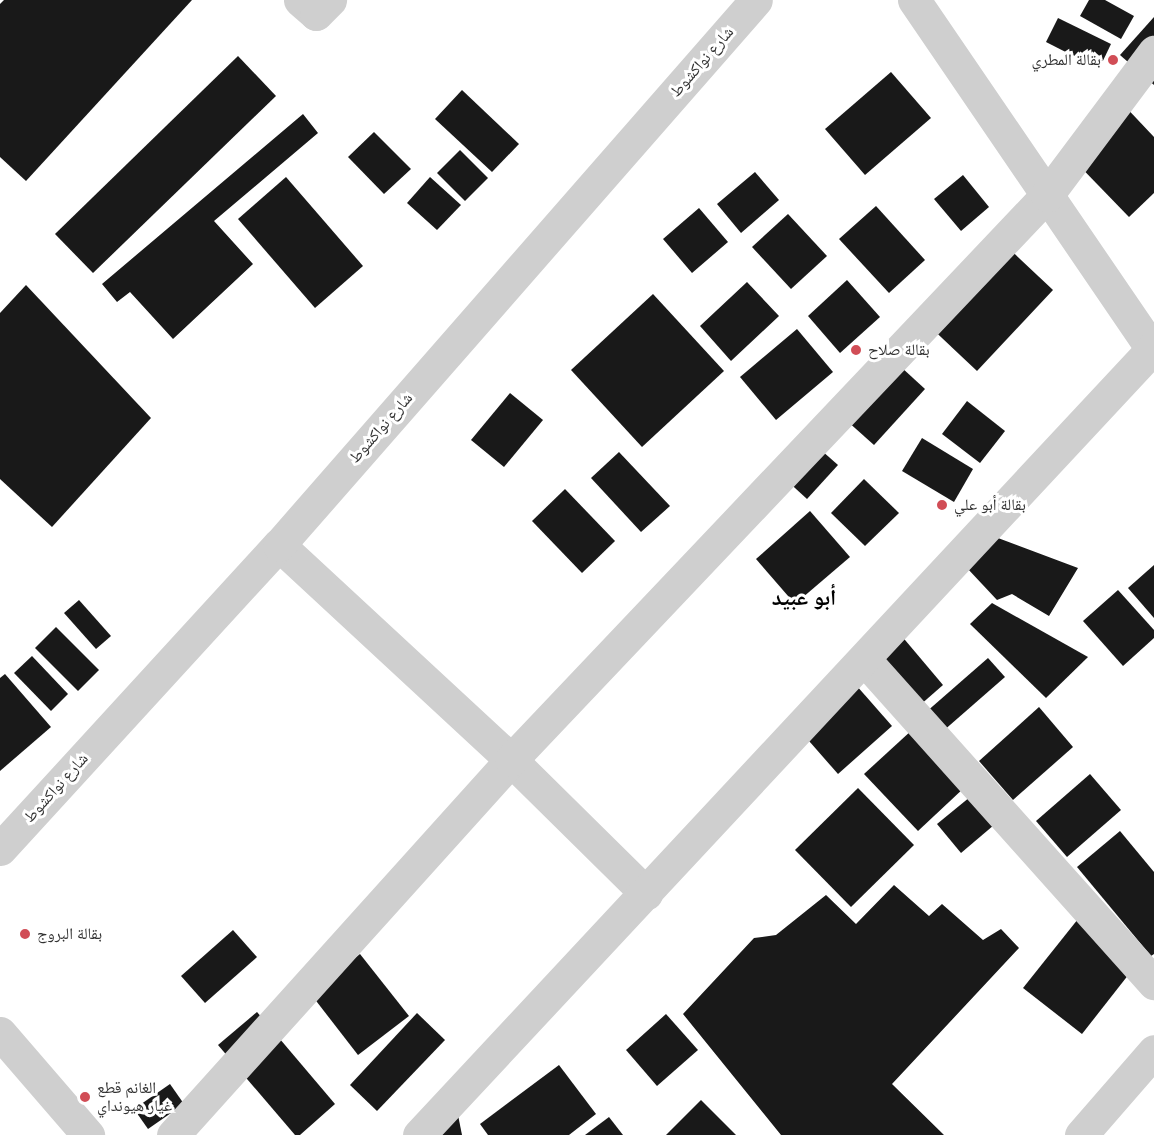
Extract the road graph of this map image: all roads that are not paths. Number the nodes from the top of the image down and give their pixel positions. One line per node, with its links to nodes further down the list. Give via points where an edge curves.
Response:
1 (300, 0): 2 (street, via 316,14)
2 (330, 0)
3 (756, 0): 8 (street, شارع نواكشوط)
4 (914, 0): 6 (street)
5 (1154, 52): 6 (street)
6 (1047, 195): 7 (street); 10 (street)
7 (1153, 349): 9 (street)
8 (279, 544): 10 (street); 11 (street, شارع نواكشوط)
9 (864, 659): 12 (street); 13 (street)
10 (511, 760): 12 (street); 17 (street)
11 (0, 849)
12 (646, 893): 18 (street)
13 (1154, 983)
14 (0, 1033): 16 (street)
15 (1154, 1051): 19 (street)
16 (88, 1135)
17 (173, 1135)
18 (419, 1135)
19 (1081, 1135)

